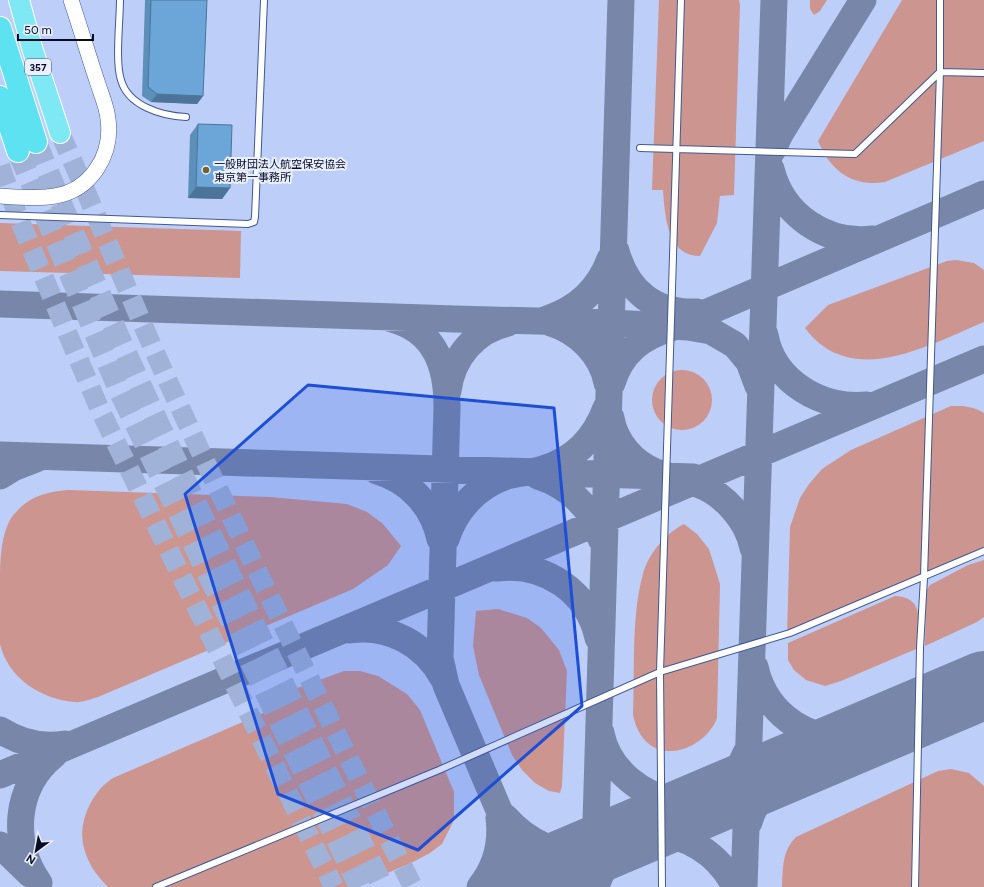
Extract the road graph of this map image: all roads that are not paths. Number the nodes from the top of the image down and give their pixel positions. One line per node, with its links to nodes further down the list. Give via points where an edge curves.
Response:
1 (19, 0): 12 (highway, 357)
2 (71, 0): 15 (street, via 108,119 108,146 96,171 74,189 55,196)
3 (120, 0): 11 (lane, via 119,65 121,80 130,96 151,110)
4 (264, 0): 16 (lane, via 254,222 248,224)
5 (681, 0): 14 (lane)
6 (940, 0): 8 (lane)
7 (0, 28): 10 (highway, via 27,146)
8 (940, 72): 9 (lane); 14 (lane, via 855,154); 18 (lane)
9 (984, 73)
10 (0, 97)
11 (186, 117)
12 (60, 134)
13 (640, 148): 14 (lane)
14 (676, 149): 19 (lane)
15 (0, 196)
16 (0, 215)
17 (984, 551): 18 (lane)
18 (924, 577): 19 (lane, via 790,633); 22 (lane)
19 (660, 672): 20 (lane, via 439,770); 21 (lane)
20 (156, 887)
21 (662, 887)
22 (915, 887)

